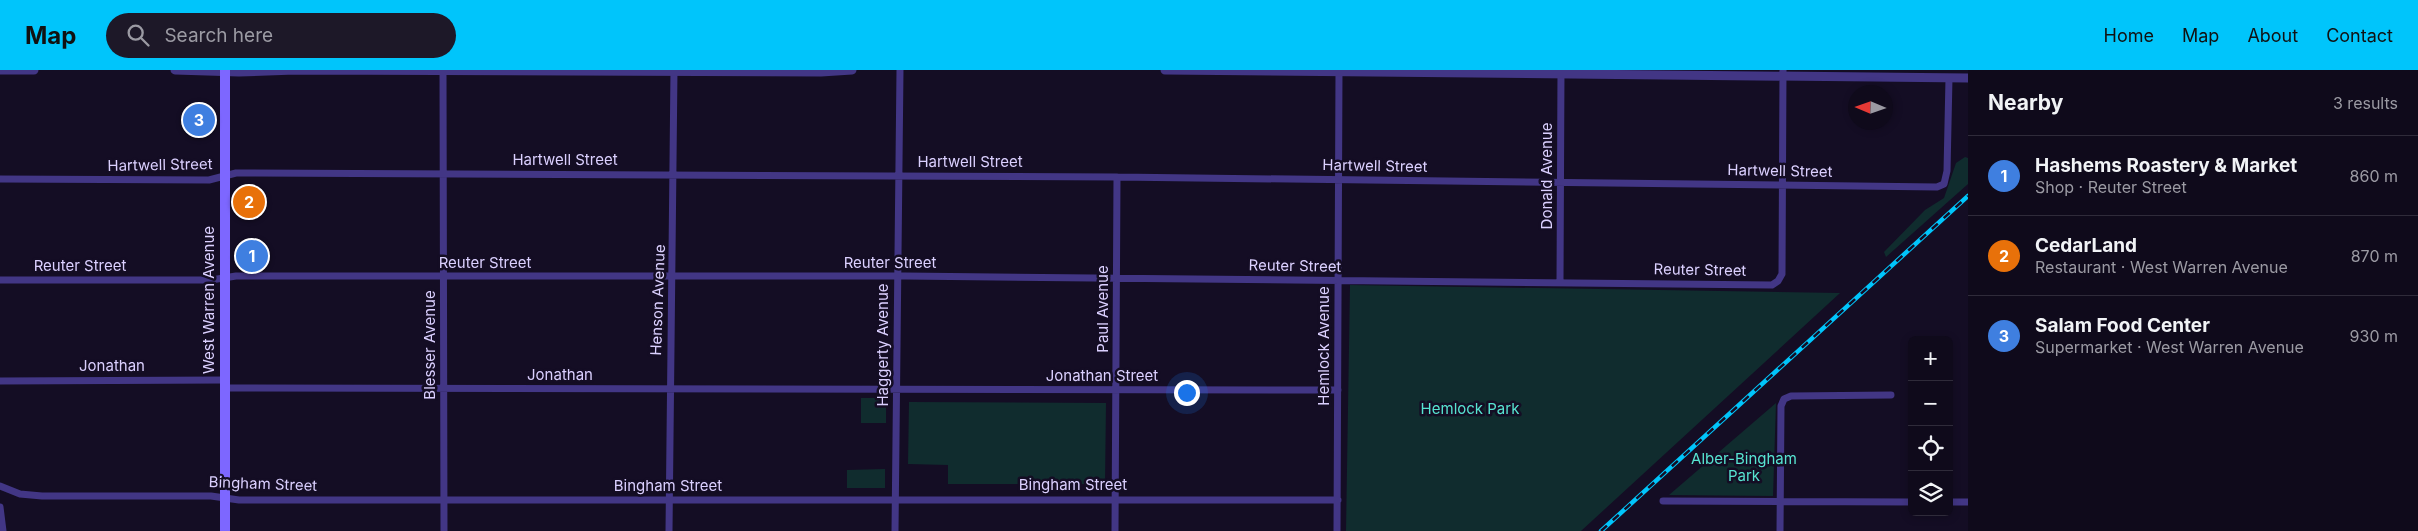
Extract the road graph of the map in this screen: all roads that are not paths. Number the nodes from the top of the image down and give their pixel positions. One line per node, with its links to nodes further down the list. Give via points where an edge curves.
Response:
1 (0, 70): 2 (street)
2 (34, 70)
3 (175, 70): 7 (street)
4 (852, 70): 9 (street)
5 (900, 70): 17 (street, Haggerty Avenue)
6 (1165, 70): 10 (street)
7 (225, 71): 8 (street); 18 (main road, West Warren Avenue)
8 (443, 71): 9 (street); 15 (street, Blesser Avenue)
9 (674, 71): 16 (street, Henson Avenue)
10 (1339, 71): 11 (street); 21 (street, Hemlock Avenue)
11 (1561, 72): 12 (street); 22 (street, Donald Avenue)
12 (1783, 74): 13 (street); 23 (street)
13 (1949, 78): 14 (street); 23 (street, Hartwell Street, via 1948,171 1944,184)
14 (1968, 78)
15 (444, 174): 16 (street, Hartwell Street); 18 (street, Hartwell Street, via 236,173); 24 (street, Blesser Avenue)
16 (674, 174): 17 (street, Hartwell Street); 26 (street, Henson Avenue)
17 (898, 176): 19 (street, Hartwell Street); 25 (street, Haggerty Avenue)
18 (224, 177): 20 (street, Hartwell Street, via 209,180); 28 (main road, West Warren Avenue)
19 (1117, 177): 21 (street, Hartwell Street); 27 (street, Paul Avenue)
20 (0, 179)
21 (1338, 179): 22 (street, Hartwell Street); 30 (street, Hemlock Avenue)
22 (1560, 182): 23 (street, Hartwell Street); 31 (street, Donald Avenue)
23 (1782, 185): 31 (street, Reuter Street, via 1782,274 1772,285)
24 (444, 276): 26 (street, Reuter Street); 28 (street, Reuter Street, via 236,276); 36 (street, Blesser Avenue)
25 (897, 276): 26 (street, Reuter Street); 27 (street, Reuter Street); 34 (street, Haggerty Avenue)
26 (673, 277): 35 (street, Henson Avenue)
27 (1117, 278): 30 (street, Reuter Street); 37 (street, Paul Avenue)
28 (224, 279): 29 (street, Reuter Street); 33 (main road, West Warren Avenue)
29 (0, 280)
30 (1338, 280): 31 (street, Reuter Street); 38 (street, Hemlock Avenue)
31 (1560, 282)
32 (0, 381): 33 (street, Jonathan)
33 (224, 384): 36 (street, Jonathan); 41 (main road, West Warren Avenue)
34 (896, 388): 35 (street, Jonathan); 37 (street, Jonathan Street); 42 (street, Haggerty Avenue)
35 (669, 389): 36 (street, Jonathan); 45 (street, Henson Avenue)
36 (444, 390): 44 (street, Blesser Avenue)
37 (1116, 390): 38 (street, Jonathan Street); 43 (street, Paul Avenue)
38 (1338, 390): 46 (street, Hemlock Avenue)
39 (1891, 395): 48 (street, via 1791,396 1784,399 1781,406)
40 (0, 486): 41 (street, Bingham Street, via 20,494 42,496)
41 (225, 498): 44 (street, Bingham Street); 54 (main road, West Warren Avenue)
42 (895, 499): 43 (street, Bingham Street); 45 (street, Bingham Street); 57 (street, Haggerty Avenue)
43 (1115, 499): 46 (street, Bingham Street); 58 (street, Paul Avenue)
44 (444, 500): 45 (street, Bingham Street); 55 (street, Blesser Avenue)
45 (669, 500): 56 (street, Henson Avenue)
46 (1338, 500): 59 (street, Hemlock Avenue)
47 (1663, 502): 48 (street)
48 (1780, 502): 49 (street); 60 (street)
49 (1908, 502)
50 (1953, 502): 51 (street)
51 (1968, 502)
52 (0, 509): 53 (street)
53 (2, 531)
54 (225, 531)
55 (444, 531)
56 (669, 531)
57 (895, 531)
58 (1115, 531)
59 (1337, 531)
60 (1780, 531)

